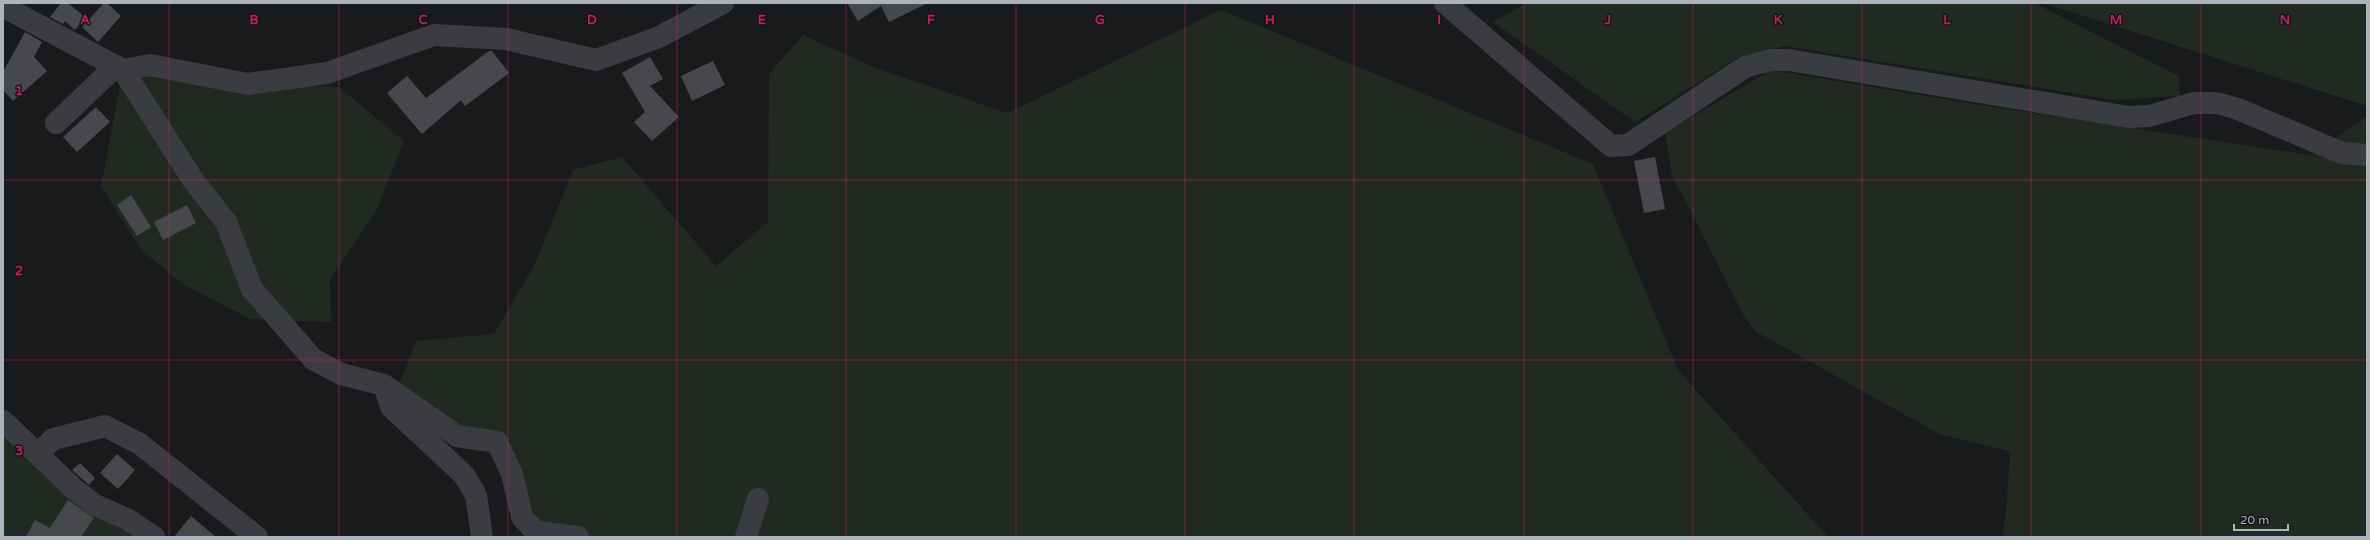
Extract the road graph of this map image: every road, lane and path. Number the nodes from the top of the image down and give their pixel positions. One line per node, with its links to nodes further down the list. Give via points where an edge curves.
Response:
1 (723, 3): 4 (street, via 659,37 596,60 506,39 434,35 327,73 248,84 150,65)
2 (1445, 3): 6 (street, via 1611,146 1628,145 1745,67 1771,60 1789,60 2129,117 2149,116 2194,102 2217,104 2238,109 2342,153)
3 (4, 7): 4 (street)
4 (119, 68): 5 (street); 7 (street, via 193,180 226,222 252,289 313,359 341,374)
5 (56, 123)
6 (2367, 155)
7 (384, 385): 13 (street, via 391,407 464,475 476,495); 14 (street, via 456,436 497,442 512,474 522,517 536,532)
8 (3, 421): 9 (street)
9 (38, 454): 11 (street, via 74,489 95,505 127,519); 12 (street, via 53,439 105,426 140,444)
10 (758, 499): 15 (street)
11 (154, 537)
12 (257, 537)
13 (482, 537)
14 (578, 537)
15 (746, 537)

